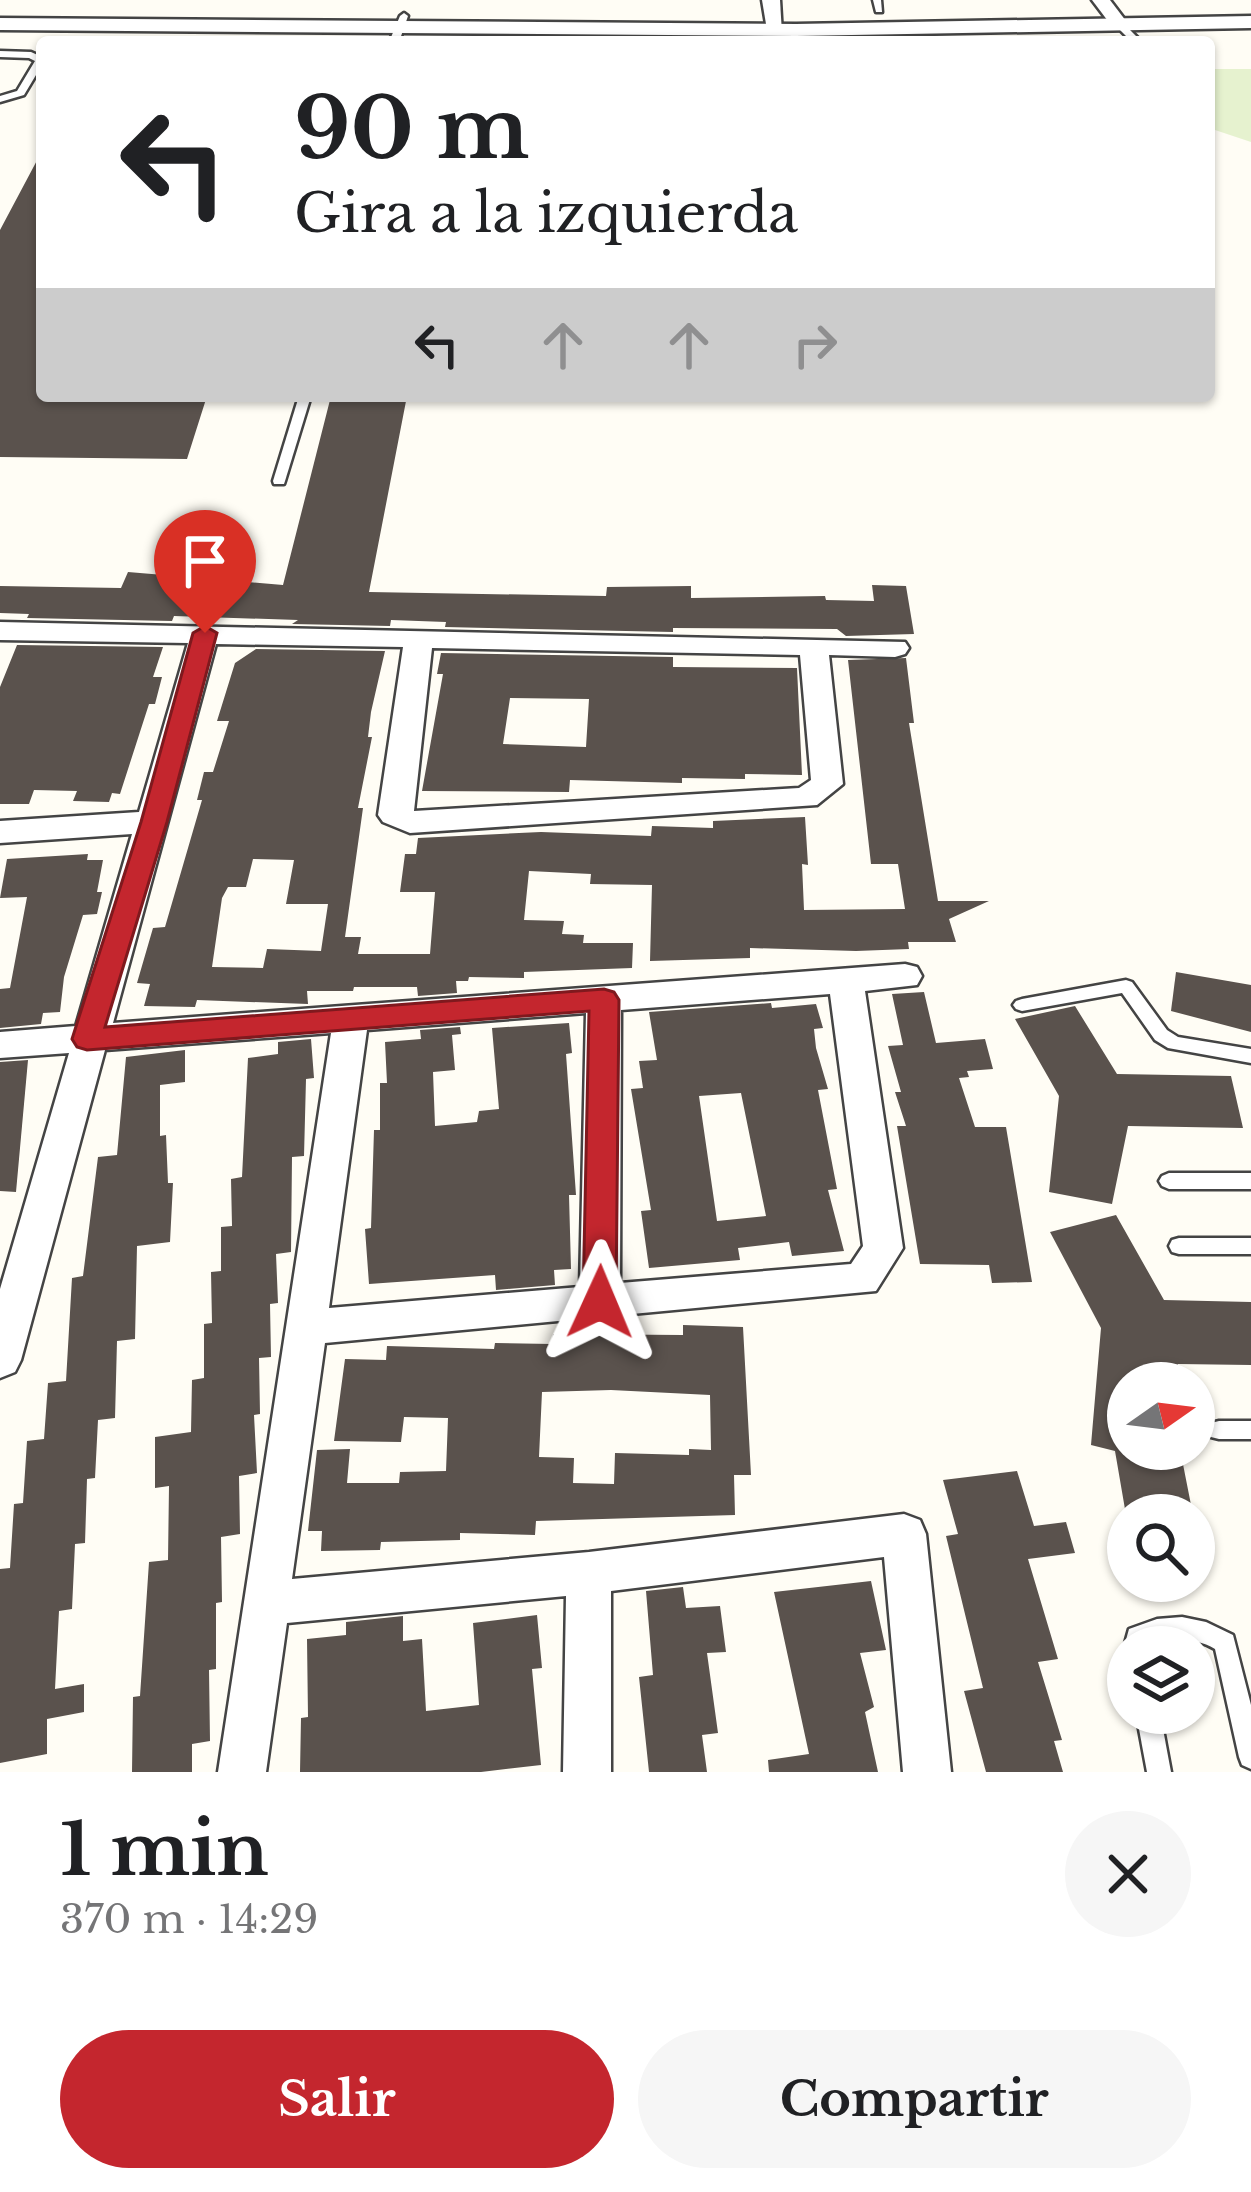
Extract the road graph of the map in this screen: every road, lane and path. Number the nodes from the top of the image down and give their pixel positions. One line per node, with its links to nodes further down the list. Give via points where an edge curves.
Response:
1 (1110, 13): 2 (street); 4 (street); 6 (street); 9 (lane)
2 (1251, 13)
3 (0, 15): 5 (street)
4 (784, 16): 8 (street)
5 (120, 20): 7 (street); 8 (street)
6 (1251, 22)
7 (0, 24)
8 (400, 28)
9 (1131, 36)
10 (0, 54): 11 (lane)
11 (36, 58)
12 (36, 67): 13 (lane, via 21,93)
13 (0, 99)
14 (303, 402): 15 (lane)
15 (279, 481)
16 (0, 631): 17 (street)
17 (205, 633): 18 (street); 21 (street)
18 (419, 638): 19 (street); 19 (street, via 394,815 410,822 806,798 827,784)
19 (814, 646): 20 (street)
20 (896, 648)
21 (154, 822): 22 (street); 28 (street)
22 (0, 832)
23 (904, 976): 24 (street)
24 (846, 981): 25 (street); 35 (street, via 883,1248 862,1280)
25 (604, 1000): 27 (street); 35 (street)
26 (1022, 1005): 30 (lane, via 1126,986 1174,1043)
27 (351, 1019): 28 (street); 36 (street)
28 (87, 1039): 29 (street); 37 (street)
29 (0, 1046)
30 (1251, 1056)
31 (1169, 1181): 32 (lane)
32 (1251, 1181)
33 (1179, 1246): 34 (lane)
34 (1251, 1246)
35 (600, 1302): 36 (street)
36 (310, 1327): 41 (street)
37 (0, 1360)
38 (1219, 1430): 39 (lane)
39 (1251, 1430)
40 (589, 1573): 41 (street); 46 (street); 47 (street, via 904,1534)
41 (267, 1603): 45 (street)
42 (1215, 1635): 44 (lane, via 1225,1643)
43 (1152, 1734): 48 (lane)
44 (1251, 1757)
45 (242, 1772)
46 (587, 1772)
47 (927, 1772)
48 (1159, 1772)

